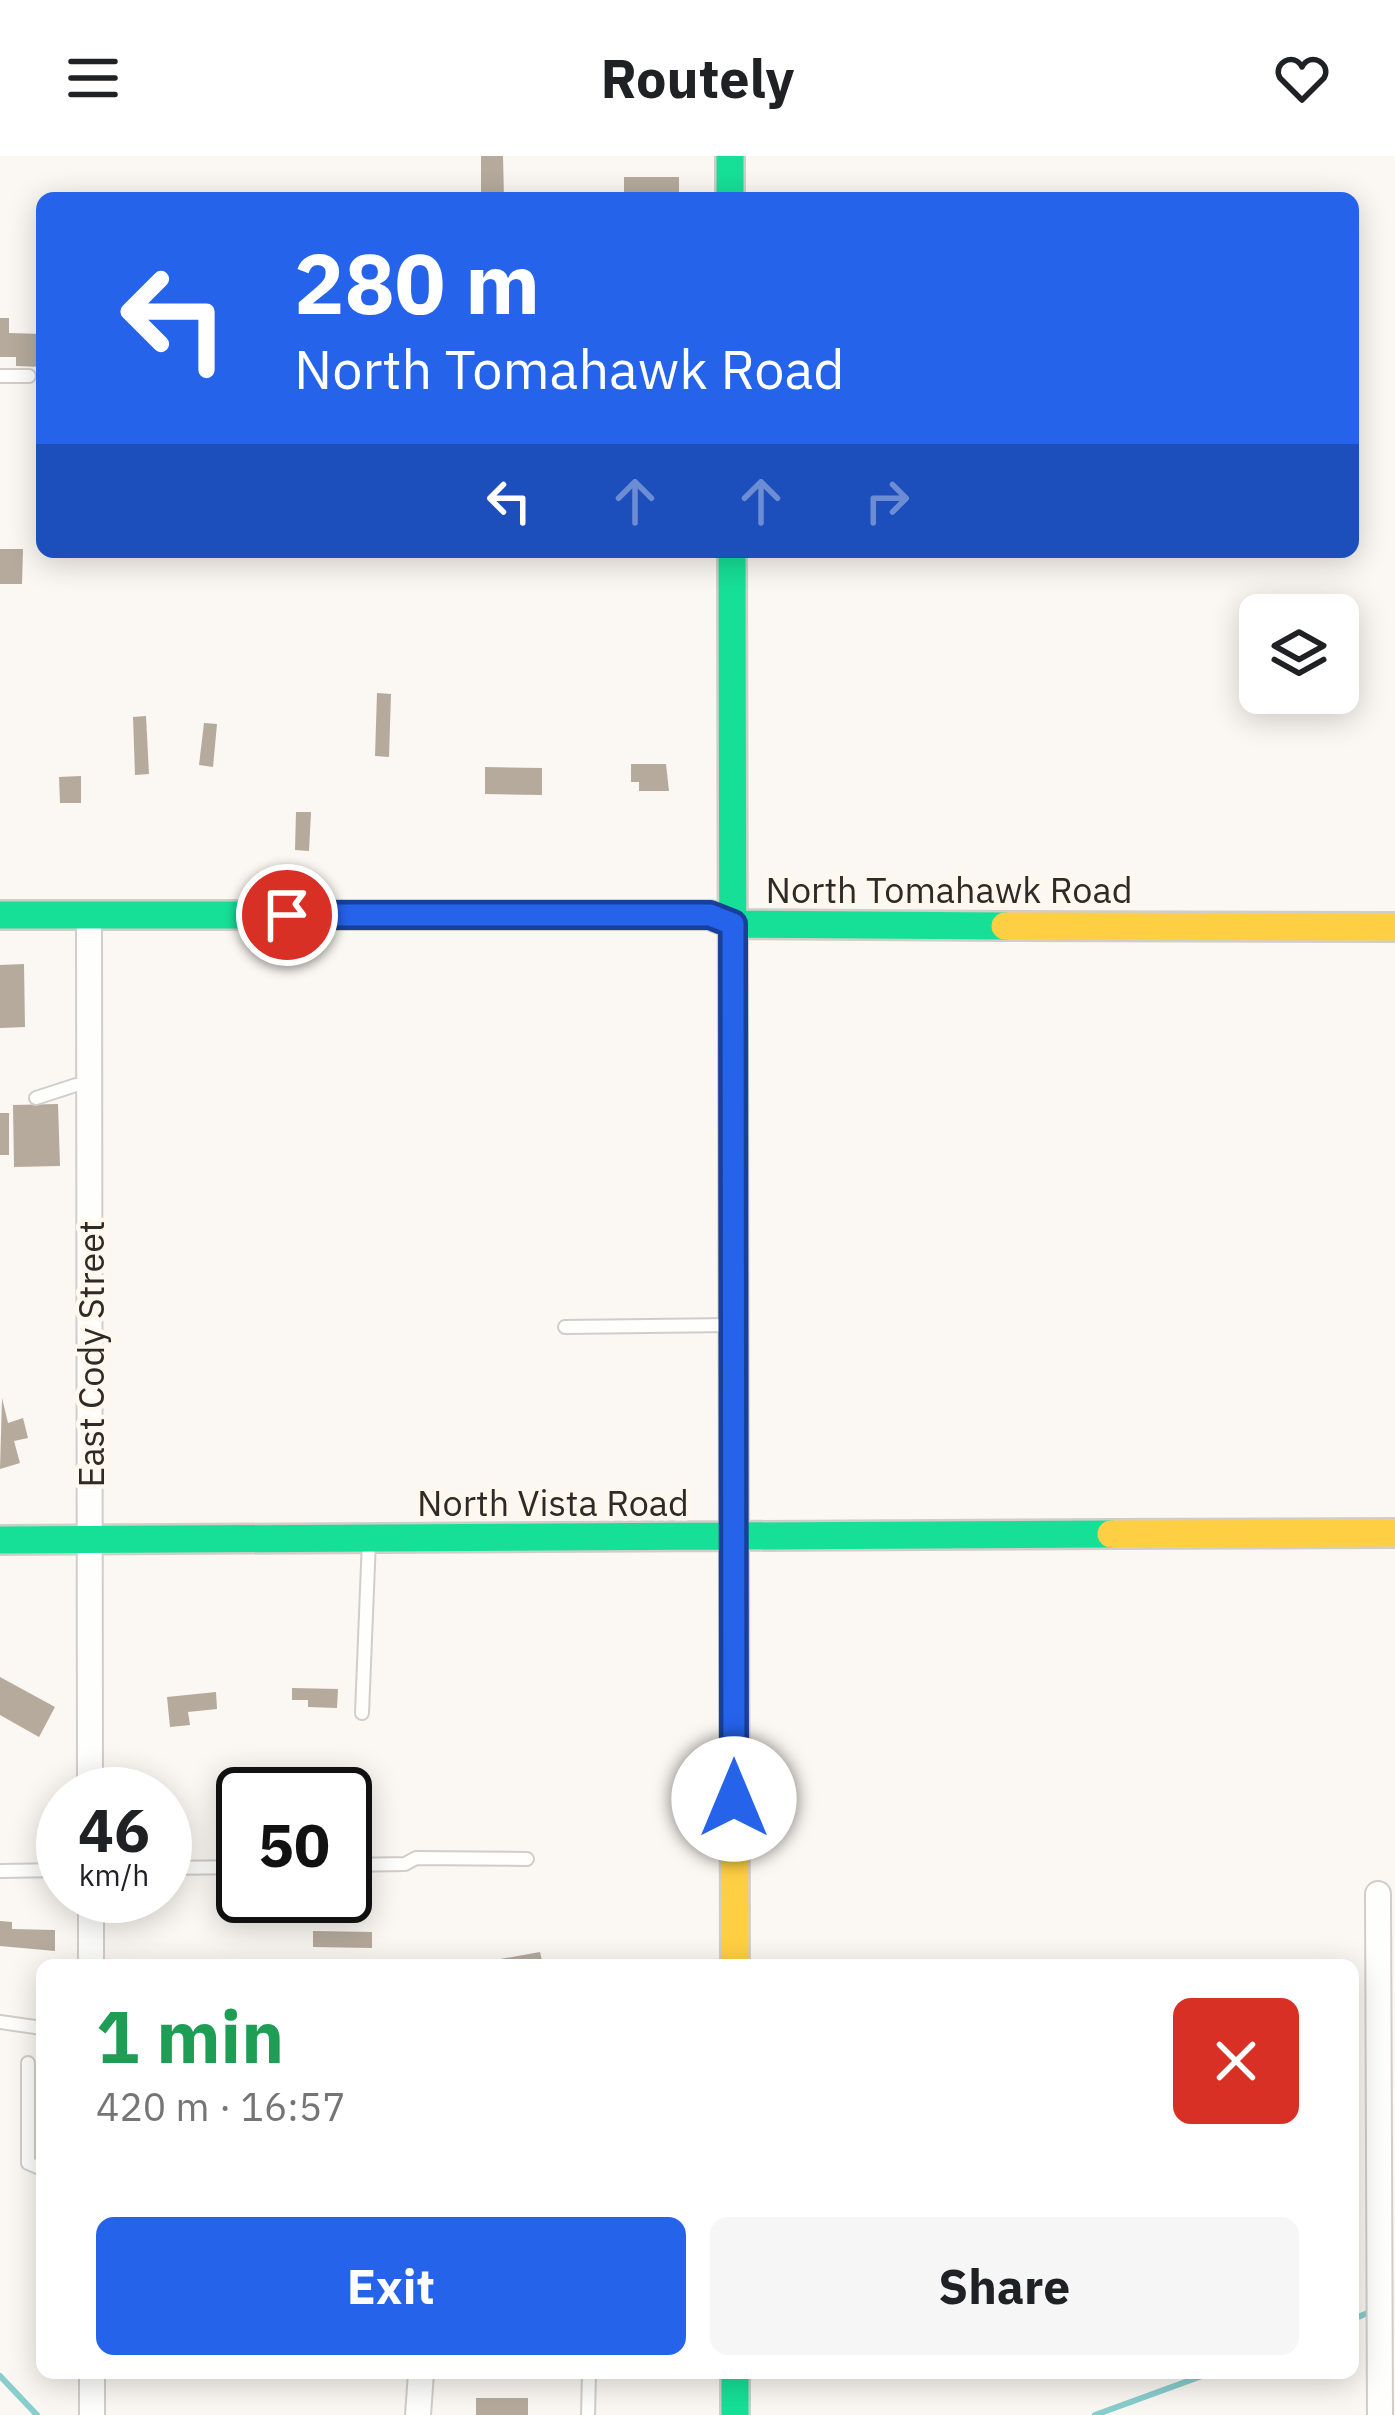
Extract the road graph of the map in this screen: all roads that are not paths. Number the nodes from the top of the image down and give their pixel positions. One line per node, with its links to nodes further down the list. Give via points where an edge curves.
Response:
1 (730, 156): 2 (street)
2 (730, 192)
3 (0, 376): 4 (lane)
4 (28, 376)
5 (732, 558): 8 (street)
6 (89, 914): 7 (street, North Tomahawk Road); 8 (street, North Tomahawk Road, via 710,915); 10 (street, East Cody Street)
7 (0, 915)
8 (733, 924): 9 (street, North Tomahawk Road); 12 (street)
9 (1395, 926)
10 (90, 1085): 11 (lane); 18 (street, East Cody Street)
11 (35, 1098)
12 (734, 1324): 13 (lane); 15 (street)
13 (565, 1328)
14 (1395, 1533): 15 (street, North Vista Road)
15 (734, 1538): 16 (street, North Vista Road); 28 (street)
16 (369, 1539): 18 (street, North Vista Road); 19 (lane)
17 (0, 1540): 18 (street, North Vista Road)
18 (90, 1540): 20 (street, East Cody Street)
19 (362, 1713)
20 (90, 1767)
21 (526, 1859): 22 (lane)
22 (372, 1865)
23 (36, 1870): 24 (lane)
24 (0, 1871)
25 (1378, 1894): 31 (street)
26 (91, 1923): 27 (street)
27 (91, 1959)
28 (735, 1959)
29 (0, 2022): 30 (lane)
30 (36, 2027)
31 (1387, 2037): 34 (street)
32 (28, 2063): 33 (lane, via 28,2163)
33 (36, 2166)
34 (1387, 2174): 39 (street)
35 (92, 2379): 40 (street)
36 (421, 2379): 41 (street)
37 (589, 2379): 42 (lane)
38 (735, 2379): 43 (street)
39 (1387, 2405)
40 (92, 2415)
41 (418, 2415)
42 (588, 2415)
43 (735, 2415)

